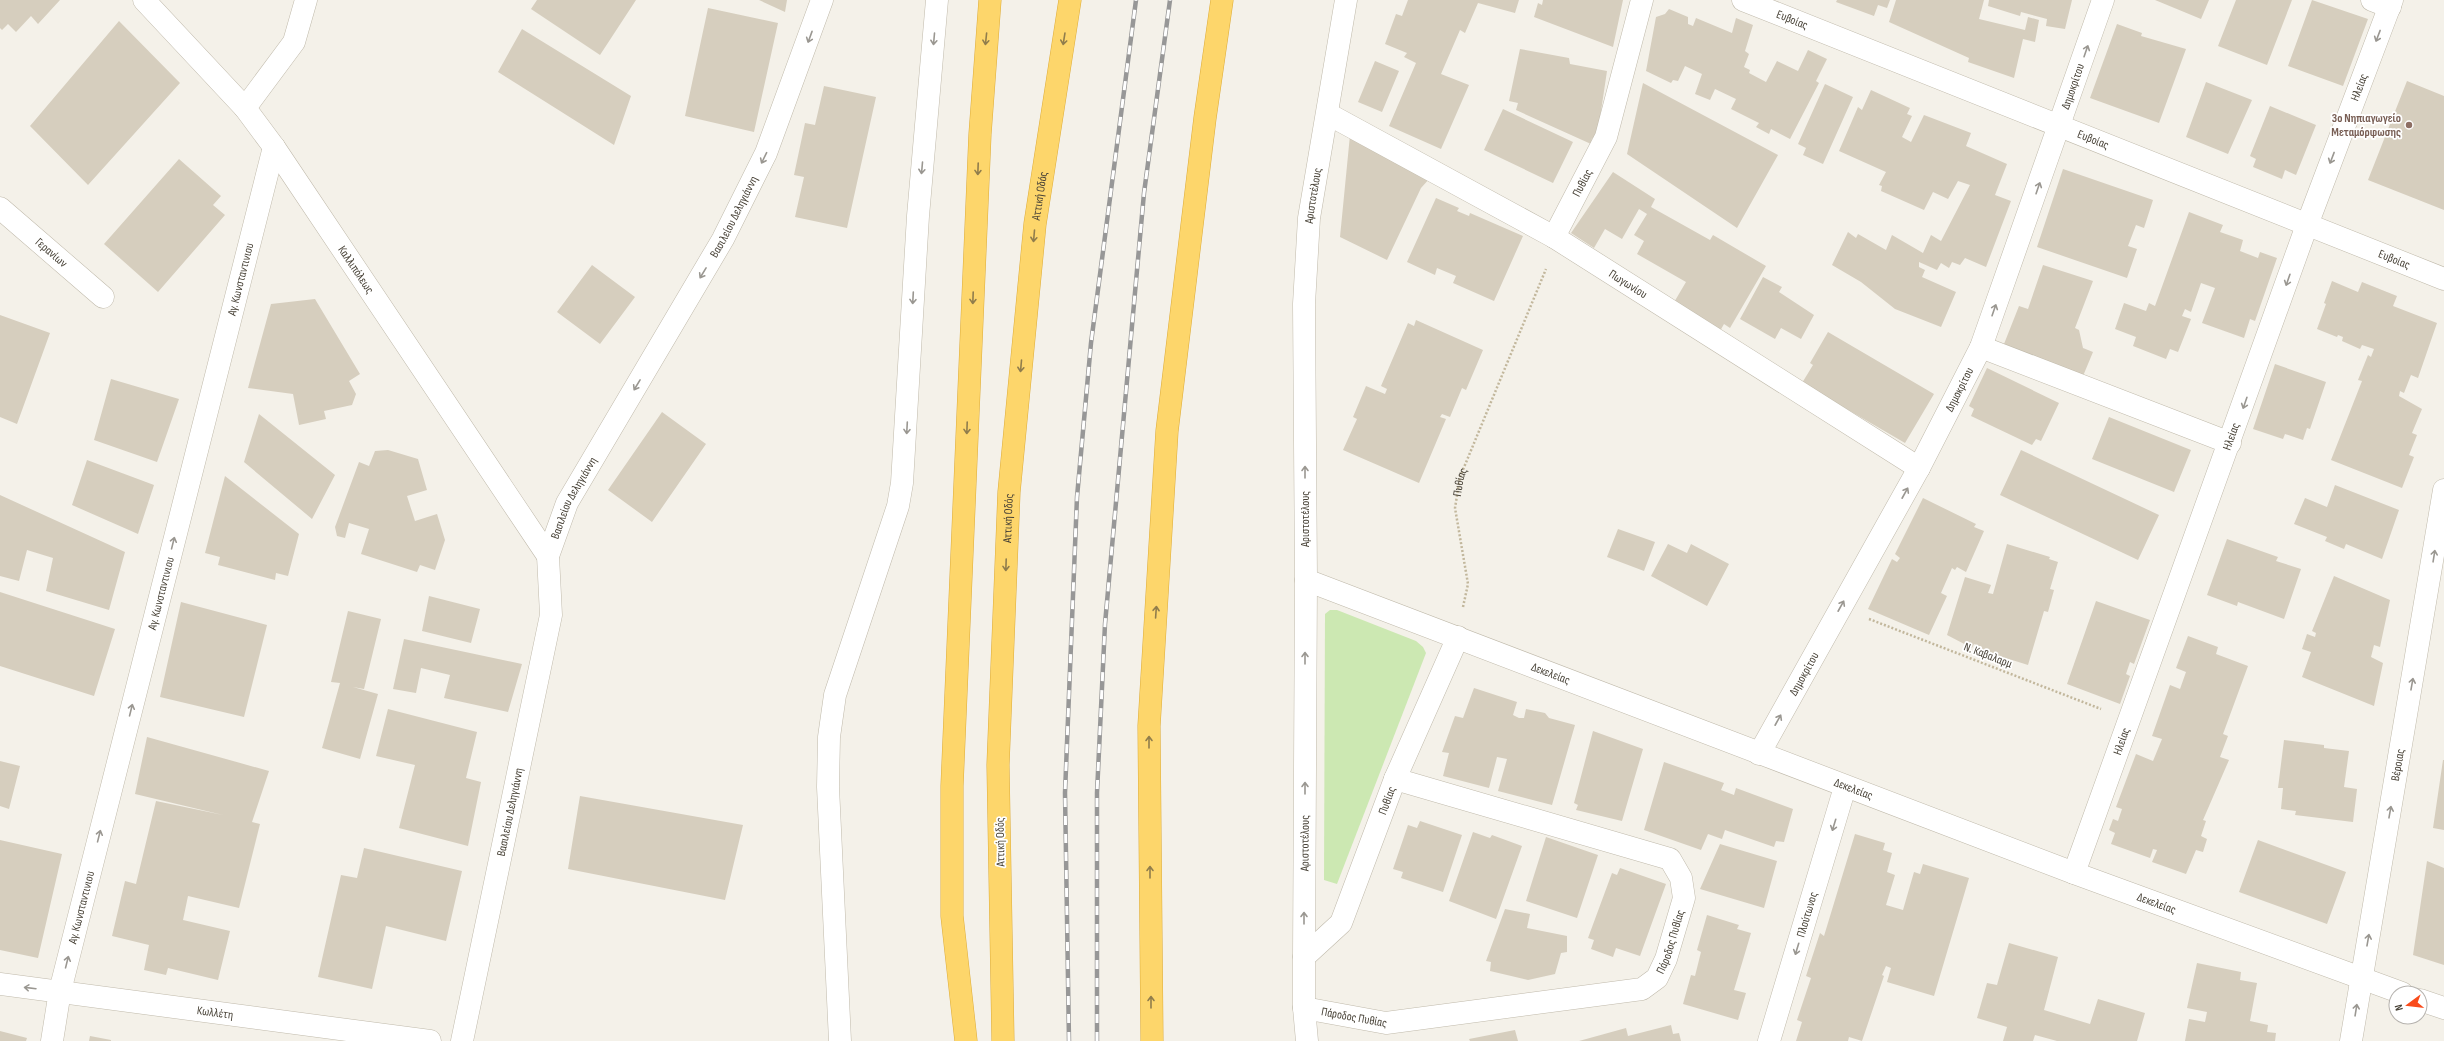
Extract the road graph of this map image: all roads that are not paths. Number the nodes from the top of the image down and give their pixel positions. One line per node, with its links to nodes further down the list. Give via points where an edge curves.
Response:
1 (144, 0): 13 (street, Καλλιπόλεως)
2 (306, 0): 13 (street, via 294,42)
3 (822, 0): 26 (street, Βασιλείου Δεληγιάννη, one-way to 26, via 763,160 723,239 566,503)
4 (937, 0): 44 (street, one-way to 44, via 918,216 902,483 898,506 835,695 830,737 828,787)
5 (990, 0): 45 (highway, one-way to 45, via 980,134 952,786 952,916)
6 (1070, 0): 46 (highway, Αττική Οδός, one-way to 46, via 1035,224 1010,492 998,765)
7 (1222, 0): 47 (highway, one-way to 7, via 1149,726 1167,431)
8 (1346, 0): 14 (street, Αριστοτέλους)
9 (1642, 0): 19 (street, Πυθίας, via 1606,138)
10 (1743, 0): 15 (street, Ευβοίας)
11 (2103, 0): 15 (street, Δημοκρίτου, one-way to 11)
12 (2384, 2): 18 (street, Ηλείας, one-way to 18)
13 (245, 108): 16 (street, Καλλιπόλεως)
14 (1328, 114): 19 (street, Πωγωνίου); 27 (street, Αριστοτέλους, one-way to 14, via 1304,304 1309,218)
15 (2059, 128): 18 (street, Ευβοίας); 22 (street, Δημοκρίτου, one-way to 15)
16 (274, 147): 26 (street, Καλλιπόλεως); 37 (street, Αγ. Κωνσταντινιου, one-way to 16)
17 (0, 208): 21 (street, Γερανίων)
18 (2307, 225): 20 (street, Ευβοίας); 23 (street, Ηλείας, one-way to 23)
19 (1554, 237): 24 (street, Πωγωνίου)
20 (2444, 279)
21 (103, 297)
22 (1982, 347): 23 (street); 24 (street, Δημοκρίτου)
23 (2230, 443): 32 (street, Ηλείας)
24 (1919, 468): 29 (street, Δημοκρίτου, one-way to 24)
25 (2444, 490): 34 (street, Βέροιας, one-way to 25)
26 (548, 556): 43 (street, Βασιλείου Δεληγιάννη, via 551,614)
27 (1306, 580): 28 (street, Δεκελείας); 33 (street, Αριστοτέλους, one-way to 27)
28 (1458, 637): 29 (street, Δεκελείας); 30 (street, Πυθίας)
29 (1759, 754): 31 (street, Δεκελείας)
30 (1394, 779): 33 (street, Πυθίας, via 1341,923); 39 (street, Πάροδος Πυθίας, via 1670,859 1681,878 1684,898 1666,958 1657,978 1642,989 1386,1023)
31 (1845, 788): 32 (street, Δεκελείας); 49 (street, Πλούτωνος, one-way to 49)
32 (2074, 874): 34 (street, Δεκελείας)
33 (1304, 957): 39 (street, Αριστοτέλους)
34 (2361, 978): 36 (street, Δεκελείας); 50 (street, Βέροιας, one-way to 34)
35 (0, 984): 37 (street, Κωλλέτη, one-way to 35)
36 (2388, 988)
37 (60, 991): 41 (street, Αγ. Κωνσταντινιου); 42 (street, Κωλλέτη)
38 (2428, 1003): 40 (street)
39 (1304, 1008): 48 (street, Αριστοτέλους)
40 (2444, 1008)
41 (52, 1041)
42 (430, 1041)
43 (462, 1041)
44 (840, 1041)
45 (966, 1041)
46 (1003, 1041)
47 (1152, 1041)
48 (1308, 1041)
49 (1770, 1041)
50 (2351, 1041)

